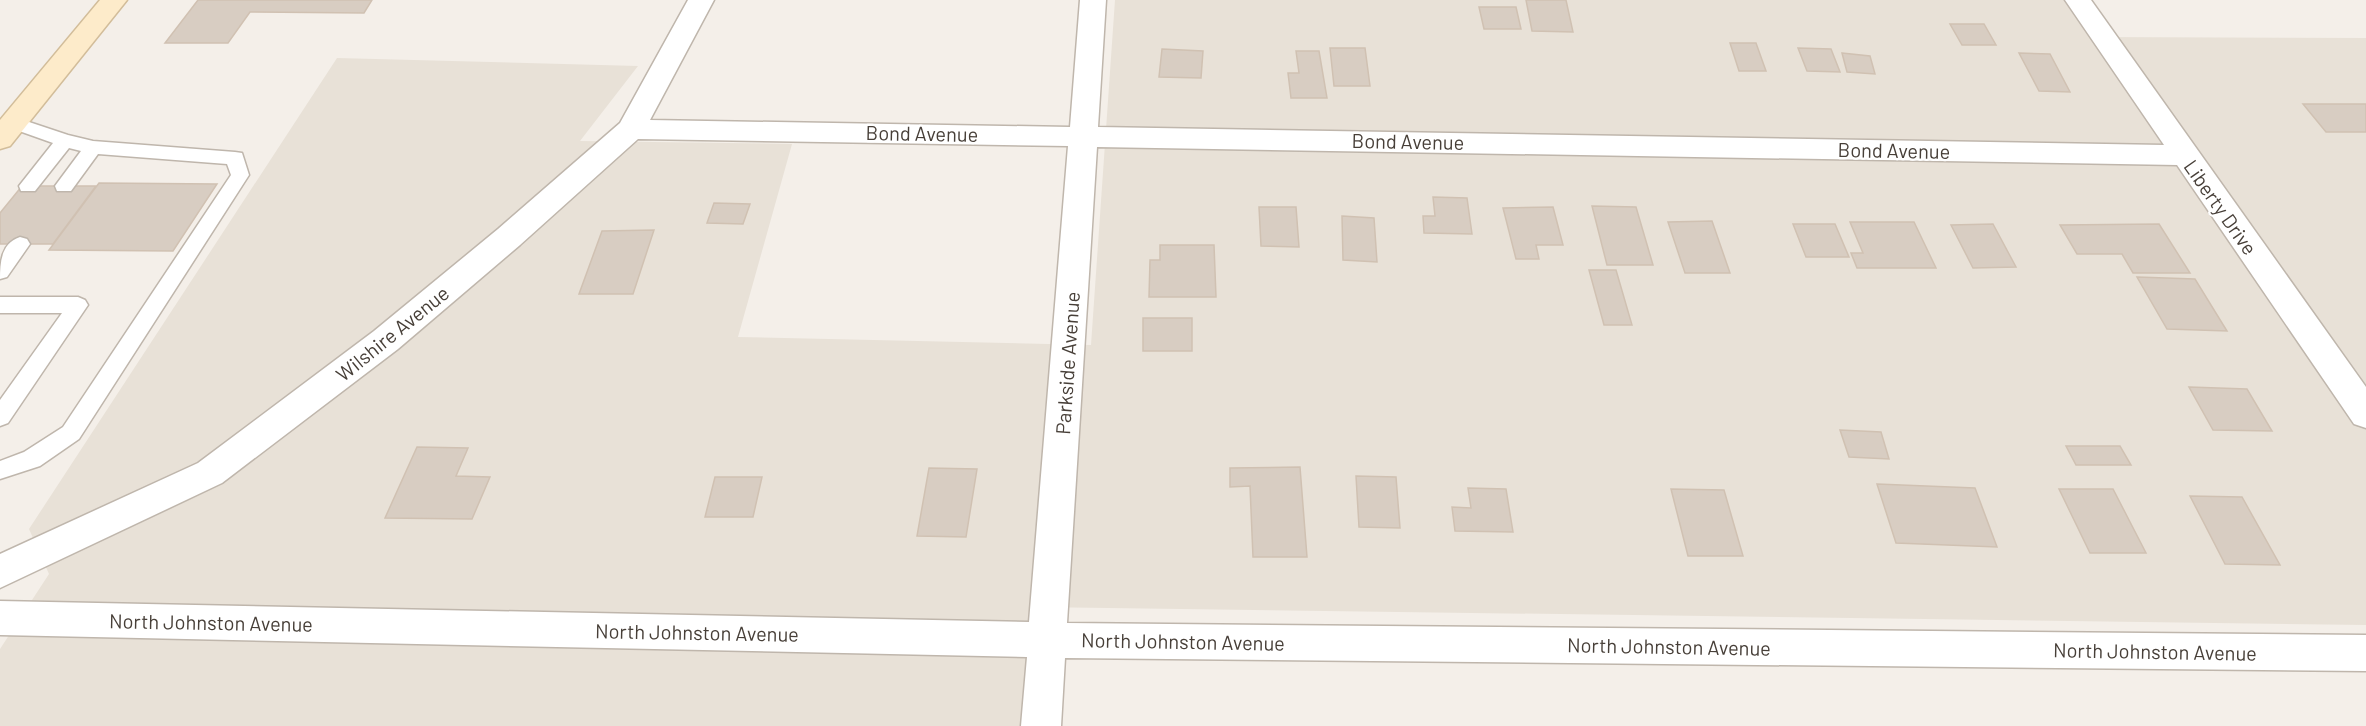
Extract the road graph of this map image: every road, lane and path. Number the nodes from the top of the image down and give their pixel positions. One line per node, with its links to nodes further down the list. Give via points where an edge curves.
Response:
1 (114, 0): 6 (main road)
2 (702, 0): 5 (street, Wilshire Avenue)
3 (1093, 0): 7 (street, Parkside Avenue)
4 (2078, 0): 10 (street, Liberty Drive)
5 (631, 129): 7 (street, Bond Avenue); 19 (street, Wilshire Avenue, via 386,340 210,473)
6 (7, 131): 8 (lane)
7 (1083, 135): 10 (street, Bond Avenue); 21 (street, Parkside Avenue)
8 (65, 141): 9 (lane); 11 (lane)
9 (93, 147): 12 (lane); 18 (lane, via 235,158 240,175 71,433 32,459)
10 (2184, 155): 16 (street, Liberty Drive)
11 (28, 186)
12 (64, 186)
13 (20, 244): 14 (lane)
14 (0, 272)
15 (0, 305): 17 (lane, via 78,305)
16 (2366, 414)
17 (0, 417)
18 (0, 470)
19 (0, 572)
20 (0, 618): 21 (street, North Johnston Avenue)
21 (1048, 640): 22 (street, North Johnston Avenue); 23 (street, Parkside Avenue)
22 (2366, 653)
23 (1041, 726)

